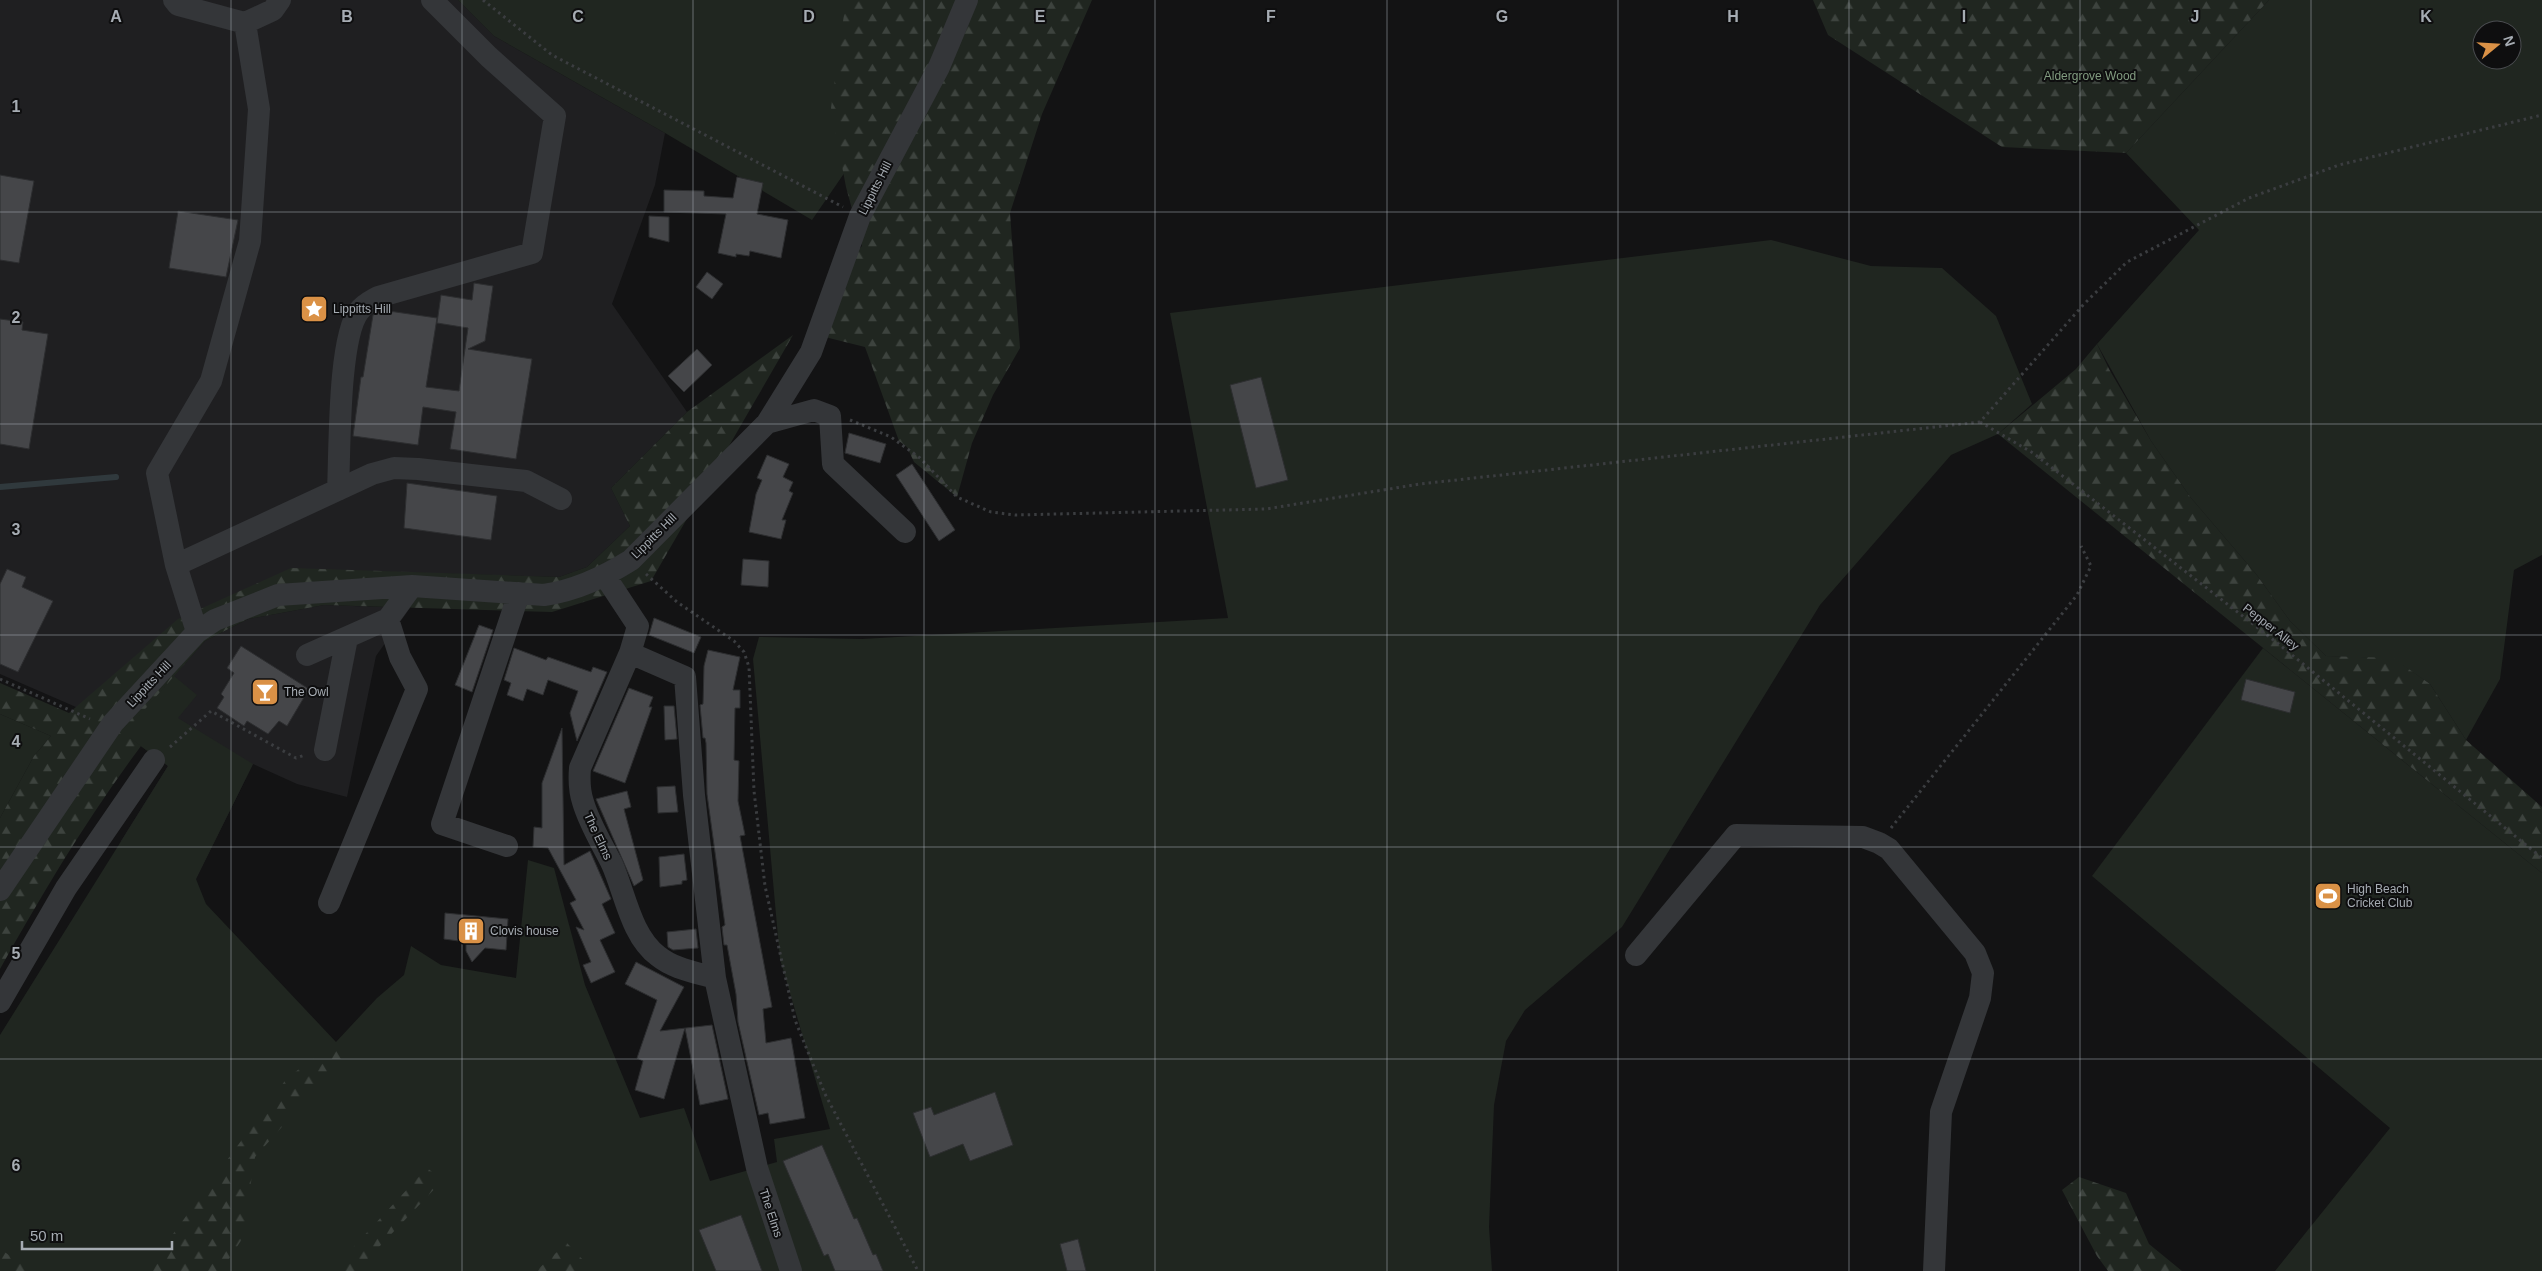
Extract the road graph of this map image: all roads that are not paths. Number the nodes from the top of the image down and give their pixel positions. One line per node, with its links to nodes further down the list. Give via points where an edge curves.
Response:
1 (174, 0): 5 (street, via 178,5)
2 (280, 0): 5 (street, via 273,10)
3 (432, 0): 7 (street, via 555,116 532,253 378,297 359,311 350,333 344,365)
4 (967, 0): 6 (street, Lippitts Hill, via 939,66 860,216 811,352)
5 (245, 23): 10 (street, via 260,109 250,241 211,381 157,474)
6 (767, 422): 9 (street, via 814,410 830,416 833,464); 11 (street, Lippitts Hill, via 631,560)
7 (338, 490): 8 (street, via 394,468 418,469 526,481); 10 (street)
8 (561, 500)
9 (905, 532)
10 (176, 565): 15 (street)
11 (604, 576): 13 (street, Lippitts Hill, via 566,592 544,595); 17 (street, The Elms, via 638,626)
12 (412, 586): 13 (street, Lippitts Hill); 14 (street); 15 (street, Lippitts Hill, via 278,595 215,620)
13 (519, 593): 21 (street, via 442,824)
14 (388, 619): 16 (street); 23 (street, via 400,657 418,689)
15 (197, 632): 22 (street, Lippitts Hill, via 113,723)
16 (347, 638): 18 (street); 19 (street)
17 (630, 653): 25 (street, The Elms, via 685,677 694,795); 25 (street, The Elms, via 580,768 578,786 639,933 648,947 678,968)
18 (307, 655)
19 (325, 750)
20 (154, 760): 26 (street, via 66,888)
21 (507, 846)
22 (0, 890)
23 (329, 902)
24 (1636, 955): 28 (street, via 1736,835 1863,837 1889,848 1974,953 1983,973 1980,998 1941,1112)
25 (715, 978): 27 (street, The Elms, via 757,1168)
26 (0, 1002)
27 (791, 1271)
28 (1934, 1271)

